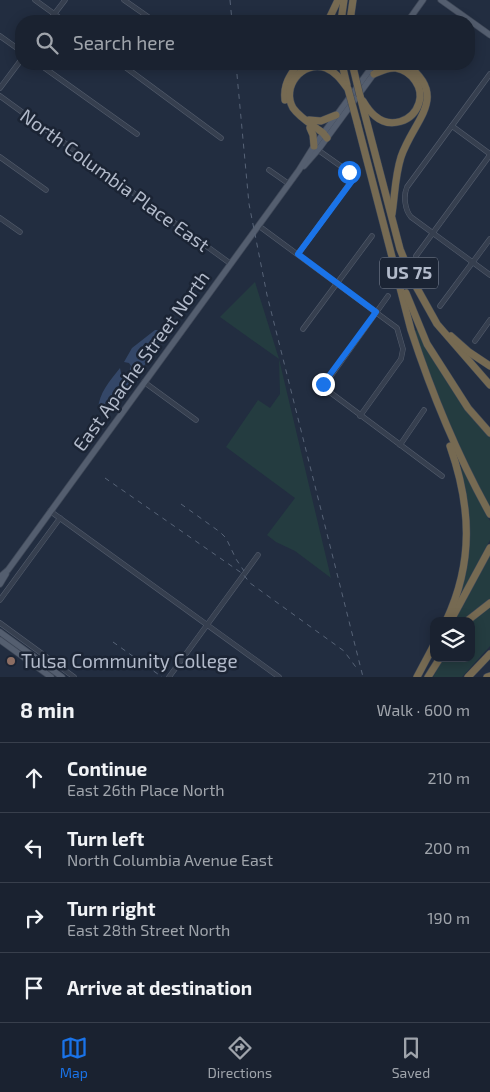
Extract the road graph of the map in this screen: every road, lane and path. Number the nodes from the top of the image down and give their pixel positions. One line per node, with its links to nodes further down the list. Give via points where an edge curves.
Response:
1 (35, 0): 9 (street)
2 (65, 0): 9 (street)
3 (124, 0): 10 (street)
4 (338, 0): 11 (highway)
5 (344, 0): 12 (highway)
6 (353, 0): 13 (highway)
7 (423, 0): 14 (main road)
8 (442, 0): 15 (main road)
9 (55, 14)
10 (145, 15)
11 (331, 15)
12 (342, 15)
13 (351, 15)
14 (412, 15)
15 (461, 15)
16 (475, 25): 17 (main road)
17 (490, 35)
18 (0, 36): 19 (street)
19 (15, 47)
20 (15, 68): 36 (street)
21 (47, 70): 43 (street)
22 (130, 70): 45 (street)
23 (294, 70): 42 (highway, via 287,81 286,100 293,114)
24 (306, 70): 40 (highway, via 296,76 290,97 294,110)
25 (330, 70): 35 (highway)
26 (342, 70): 35 (highway, US 75)
27 (353, 70): 38 (highway, US 75, bridge)
28 (370, 70): 39 (main road, East Apache Street North)
29 (377, 70): 33 (main road, East Apache Street North)
30 (385, 70): 33 (highway)
31 (402, 70): 38 (highway, via 417,84 420,92 420,101 411,116 390,123)
32 (412, 70): 52 (highway, via 422,79 428,98 399,163)
33 (374, 74): 44 (main road, East Apache Street North)
34 (490, 74): 41 (street)
35 (343, 79): 62 (highway, US 75, bridge)
36 (0, 88)
37 (0, 96): 63 (street, North Columbia Place East)
38 (366, 110): 52 (highway, US 75)
39 (336, 115): 40 (highway, via 321,121); 44 (main road, East Apache Street North)
40 (306, 120): 44 (highway)
41 (452, 126): 47 (street); 56 (street, via 405,194 408,214)
42 (310, 128): 44 (highway); 46 (highway)
43 (137, 134)
44 (324, 135): 46 (main road, East Apache Street North)
45 (221, 138)
46 (316, 148): 50 (main road, East Apache Street North); 59 (street, via 353,177)
47 (490, 155): 56 (street)
48 (0, 157): 51 (street)
49 (269, 170): 50 (street)
50 (289, 184): 54 (main road, East Apache Street North)
51 (46, 190)
52 (391, 216): 70 (highway, US 75, via 408,270)
53 (0, 218): 55 (street)
54 (259, 226): 59 (street); 63 (main road, East Apache Street North)
55 (20, 232)
56 (434, 233): 60 (street); 61 (street)
57 (372, 236): 65 (street)
58 (490, 238): 61 (street)
59 (298, 254): 65 (street)
60 (416, 256)
61 (473, 262): 64 (street); 67 (street)
62 (394, 263): 76 (highway, US 75, via 411,330); 80 (highway, via 427,344 468,408)
63 (231, 264): 74 (main road, East Apache Street North)
64 (490, 275)
65 (338, 283): 68 (street); 71 (street)
66 (388, 296): 68 (street)
67 (440, 306)
68 (376, 312): 78 (street, via 397,328 403,356); 78 (street, via 323,387)
69 (490, 320): 72 (street)
70 (437, 324): 73 (highway); 75 (highway, US 75)
71 (303, 329)
72 (475, 341)
73 (490, 366)
74 (144, 382): 79 (street); 83 (main road, East Apache Street North)
75 (490, 386)
76 (431, 388): 84 (highway, US 75, via 458,453); 93 (highway, via 460,477 467,516 463,569)
77 (424, 410): 81 (street)
78 (360, 416): 81 (street)
79 (196, 420)
80 (490, 433)
81 (400, 445): 82 (street)
82 (442, 476)
83 (50, 511): 85 (street); 88 (main road, East Apache Street North)
84 (490, 514)
85 (60, 518): 91 (street); 97 (street)
86 (490, 548): 94 (highway)
87 (258, 555): 97 (street)
88 (8, 570): 89 (main road, East Apache Street North); 90 (main road, East Apache Street North)
89 (0, 577)
90 (0, 584)
91 (0, 600)
92 (490, 603): 95 (highway)
93 (448, 617)
94 (453, 617)
95 (472, 617)
96 (0, 623): 102 (street)
97 (207, 625): 109 (street); 110 (street)
98 (0, 632): 105 (main road)
99 (0, 640): 105 (main road)
100 (430, 654): 111 (highway)
101 (490, 654): 113 (highway)
102 (45, 656): 105 (main road); 108 (street)
103 (430, 659): 111 (highway)
104 (437, 662): 112 (highway)
105 (39, 664): 106 (main road); 107 (main road)
106 (51, 677)
107 (62, 677)
108 (74, 677)
109 (169, 677)
110 (279, 677)
111 (419, 677)
112 (428, 677)
113 (468, 677)

